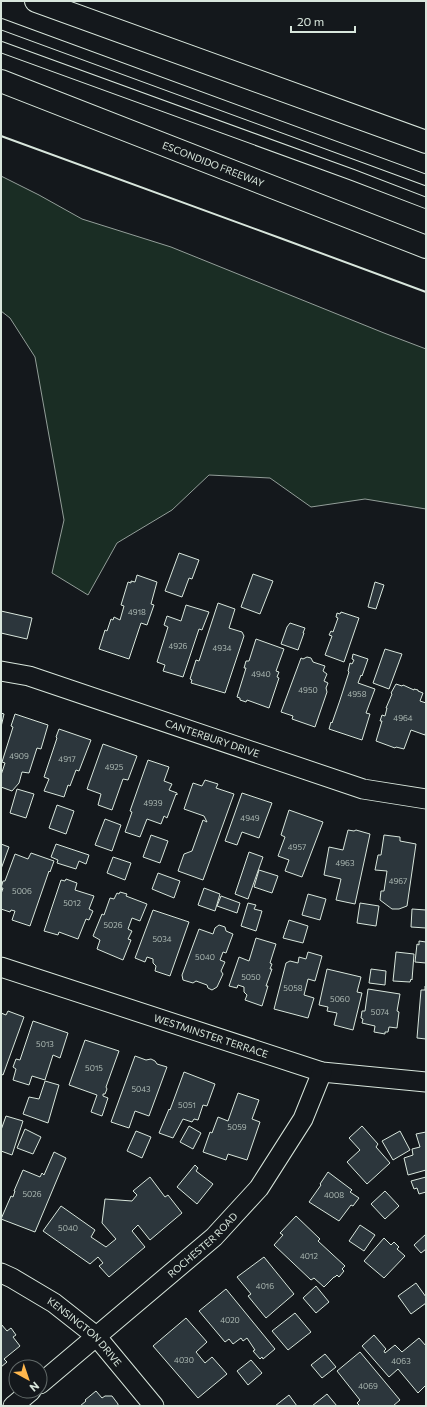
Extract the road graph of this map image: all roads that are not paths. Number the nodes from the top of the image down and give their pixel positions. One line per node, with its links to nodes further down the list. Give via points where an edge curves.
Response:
1 (36, 1): 5 (highway)
2 (1, 24): 6 (lane)
3 (1, 47): 7 (lane)
4 (1, 81): 8 (highway, ESCONDIDO FREEWAY)
5 (426, 142)
6 (426, 180)
7 (426, 203)
8 (426, 246)
9 (1, 671): 10 (street, CANTERBURY DRIVE, via 29,676 362,789)
10 (426, 799)
11 (1, 967): 12 (street, WESTMINSTER TERRACE)
12 (322, 1072): 13 (street, WESTMINSTER TERRACE); 15 (street, ROCHESTER ROAD, via 303,1119 260,1188 214,1237)
13 (426, 1082)
14 (1, 1273): 15 (street, KENSINGTON DRIVE, via 54,1303)
15 (96, 1336): 16 (street, ROCHESTER ROAD); 19 (street, KENSINGTON DRIVE)
16 (48, 1377)
17 (21, 1399): 18 (street)
18 (13, 1406)
19 (154, 1406)

